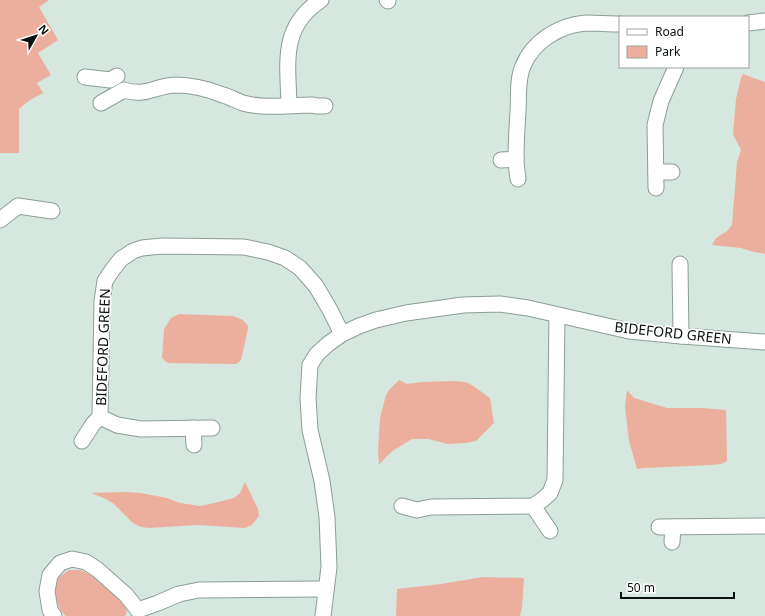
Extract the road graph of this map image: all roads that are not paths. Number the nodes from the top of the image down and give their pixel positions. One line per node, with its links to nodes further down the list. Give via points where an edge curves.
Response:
1 (321, 0): 10 (street, via 305,13 289,45)
2 (765, 21): 3 (street)
3 (749, 23)
4 (619, 24): 13 (street, via 585,23 567,27 543,39 528,56 520,75 508,160)
5 (676, 68): 11 (street, via 658,109 655,125)
6 (85, 77): 7 (street, via 110,80 116,74)
7 (124, 90): 8 (street); 10 (street, via 140,93 164,87 192,87 210,90 256,106)
8 (101, 103)
9 (318, 105): 10 (street)
10 (289, 106)
11 (656, 172): 12 (street); 14 (street)
12 (672, 172)
13 (518, 179)
14 (656, 188)
15 (52, 211): 16 (street, via 18,206)
16 (0, 220)
17 (680, 264): 20 (street)
18 (557, 315): 19 (street, BIDEFORD GREEN, via 500,304 463,305 376,320); 20 (street, BIDEFORD GREEN, via 629,331); 28 (street, via 555,480 550,493)
19 (342, 334): 22 (street, BIDEFORD GREEN, via 316,286 300,268 285,258 244,247 162,246 133,251 121,259 105,281 102,301); 32 (street, BIDEFORD GREEN, via 317,354 310,365 310,430 327,517 329,567)
20 (681, 336): 21 (street, BIDEFORD GREEN)
21 (765, 342)
22 (100, 417): 23 (street, BIDEFORD GREEN, via 117,425 141,429); 25 (street, BIDEFORD GREEN)
23 (193, 428): 24 (street, BIDEFORD GREEN); 26 (street)
24 (212, 428)
25 (82, 440)
26 (194, 445)
27 (402, 506): 28 (street, via 417,510 432,507)
28 (533, 506): 30 (street)
29 (765, 526): 31 (street)
30 (550, 531)
31 (668, 532)
32 (326, 589): 33 (street, via 199,590 179,594); 35 (street, BIDEFORD GREEN)
33 (137, 613): 34 (street, via 126,595 98,570 86,562 72,559 60,563 50,576 47,591 50,610)
34 (54, 616)
35 (323, 616)

